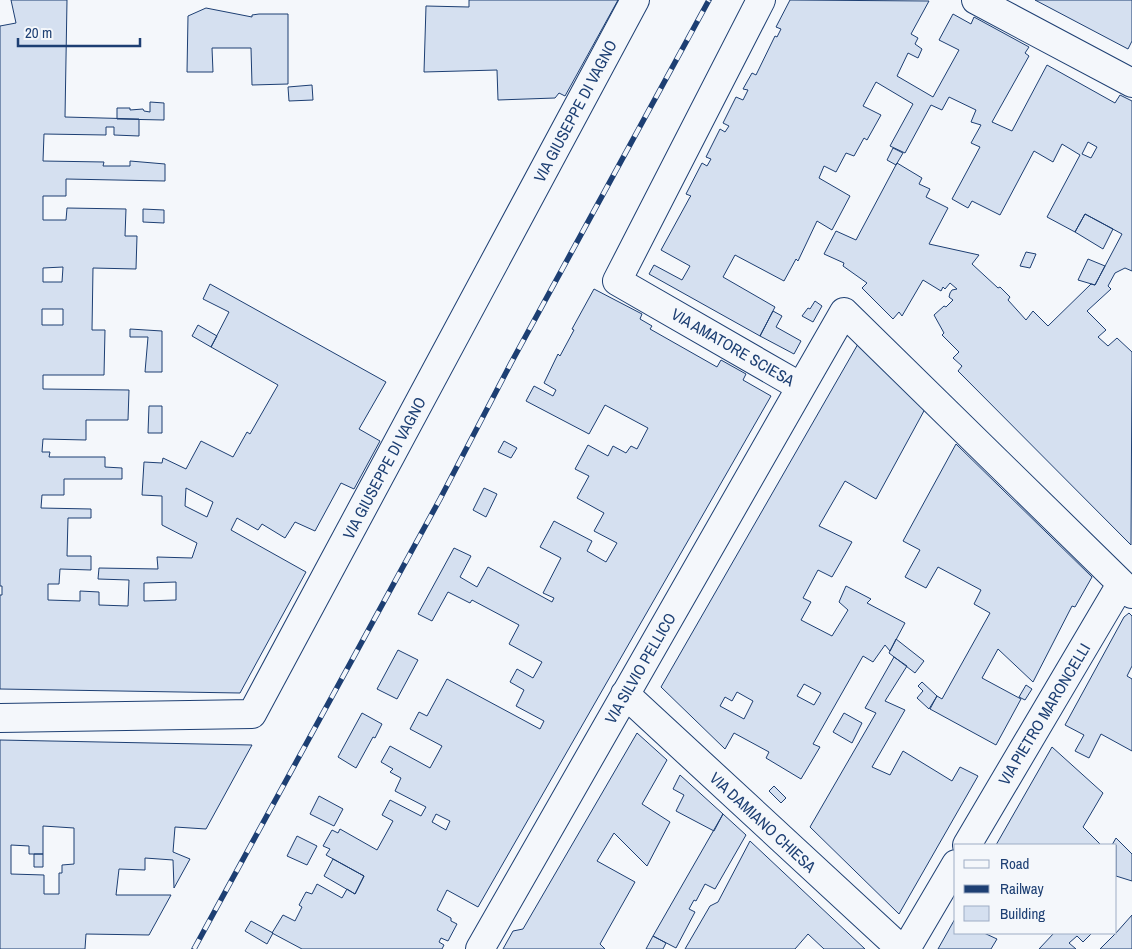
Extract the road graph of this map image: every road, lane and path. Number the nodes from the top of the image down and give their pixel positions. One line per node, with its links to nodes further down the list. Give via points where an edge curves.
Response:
1 (635, 0): 8 (street, VIA GIUSEPPE DI VAGNO, via 252,714)
2 (761, 0): 5 (street, VIA AMATORE SCIESA, via 617,281)
3 (976, 0): 4 (street)
4 (1132, 83)
5 (801, 387): 6 (street, VIA AMATORE SCIESA, via 844,312); 7 (street, VIA SILVIO PELLICO)
6 (1127, 589): 9 (street, VIA PIETRO MARONCELLI)
7 (625, 694): 11 (street, VIA SILVIO PELLICO); 12 (street, VIA DAMIANO CHIESA)
8 (0, 718)
9 (968, 844)
10 (954, 867): 13 (street)
11 (480, 949)
12 (901, 949)
13 (906, 949)

